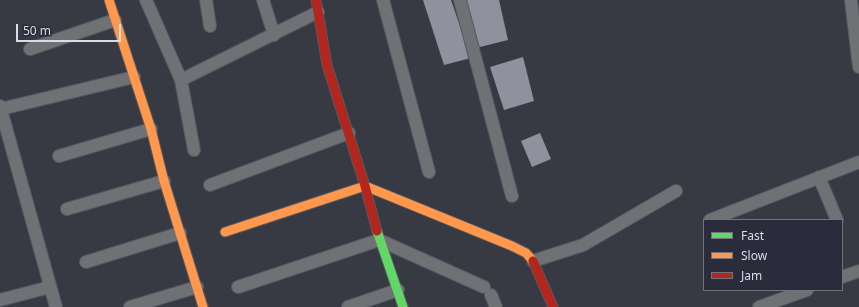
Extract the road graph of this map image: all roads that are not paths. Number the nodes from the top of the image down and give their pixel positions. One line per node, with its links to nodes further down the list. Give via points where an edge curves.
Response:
1 (109, 0): 9 (street)
2 (146, 0): 15 (street)
3 (206, 0): 10 (street)
4 (263, 0): 11 (street)
5 (383, 0): 22 (street)
6 (460, 0): 28 (street)
7 (851, 0): 13 (street)
8 (317, 6): 11 (street); 18 (street, via 325,58)
9 (115, 20): 12 (street); 14 (street)
10 (210, 26)
11 (274, 35): 15 (street)
12 (30, 49)
13 (859, 67)
14 (134, 77): 16 (street); 17 (street)
15 (180, 80): 19 (street)
16 (0, 107): 40 (street)
17 (151, 129): 20 (street); 24 (street)
18 (349, 133): 25 (street); 26 (street)
19 (194, 150)
20 (59, 156)
21 (859, 162): 23 (street)
22 (430, 172)
23 (819, 177): 30 (street); 31 (street)
24 (164, 181): 29 (street); 33 (street)
25 (210, 185)
26 (365, 186): 32 (street); 34 (street); 35 (street, via 512,246)
27 (676, 191): 35 (street, via 583,245)
28 (512, 196)
29 (67, 209)
30 (713, 219)
31 (837, 219)
32 (225, 232)
33 (180, 233): 36 (street); 41 (street)
34 (379, 240): 39 (street); 42 (street); 51 (street, via 487,291)
35 (533, 261): 45 (street)
36 (86, 262)
37 (859, 271): 38 (street)
38 (843, 277)
39 (238, 286)
40 (50, 287): 44 (street); 46 (street)
41 (197, 287): 47 (street); 48 (street)
42 (398, 290): 49 (street); 50 (street)
43 (804, 291): 52 (street)
44 (0, 300)
45 (551, 306)
46 (56, 307)
47 (130, 307)
48 (203, 307)
49 (348, 307)
50 (403, 307)
51 (496, 307)
52 (761, 307)

